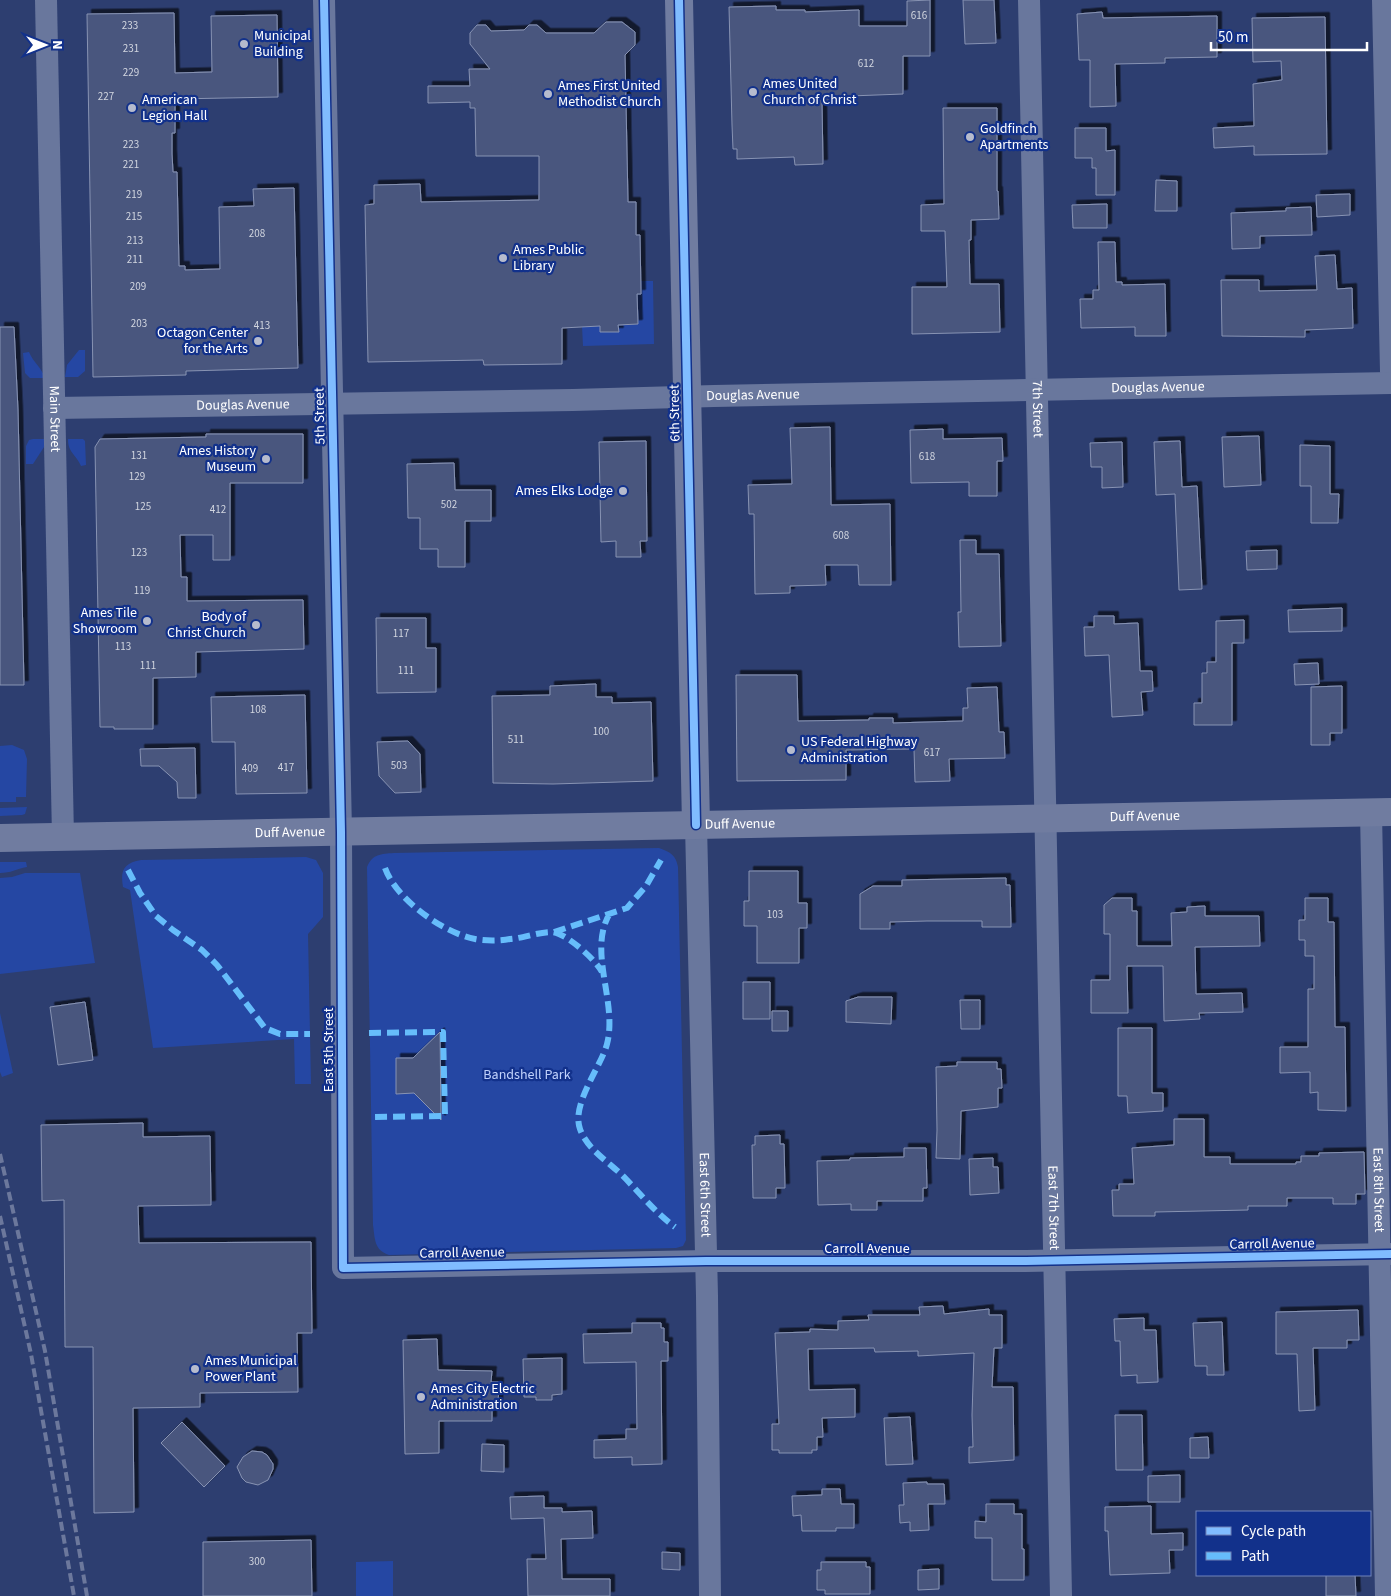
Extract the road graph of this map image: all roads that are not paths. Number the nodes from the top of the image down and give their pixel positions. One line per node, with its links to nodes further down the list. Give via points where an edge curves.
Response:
1 (46, 0): 11 (street, Main Street)
2 (324, 0): 10 (street, 5th Street)
3 (678, 0): 9 (main road, 6th Street)
4 (1030, 0): 8 (street, 7th Street)
5 (1382, 0): 6 (street)
6 (1391, 371)
7 (1391, 383): 8 (street, Douglas Avenue)
8 (1037, 390): 9 (street, Douglas Avenue); 13 (street, 7th Street)
9 (687, 397): 10 (street, Douglas Avenue); 14 (main road, 6th Street)
10 (332, 404): 11 (street, Douglas Avenue); 15 (street, 5th Street)
11 (54, 408): 16 (street, Main Street)
12 (1381, 812): 13 (main road, Duff Avenue); 18 (street, East 8th Street)
13 (1045, 818): 14 (main road, Duff Avenue); 20 (street, East 7th Street)
14 (696, 825): 15 (main road, Duff Avenue); 19 (street, East 6th Street)
15 (341, 832): 16 (main road, Duff Avenue); 21 (street, East 5th Street)
16 (63, 837): 17 (main road, Duff Avenue)
17 (0, 838)
18 (1385, 1254): 20 (street, Carroll Avenue); 24 (street, East 8th Street)
19 (706, 1261): 20 (street, Carroll Avenue); 21 (street, Carroll Avenue); 22 (street, East 6th Street)
20 (1054, 1261): 23 (street, East 7th Street)
21 (343, 1268)
22 (710, 1596)
23 (1061, 1596)
24 (1386, 1596)

